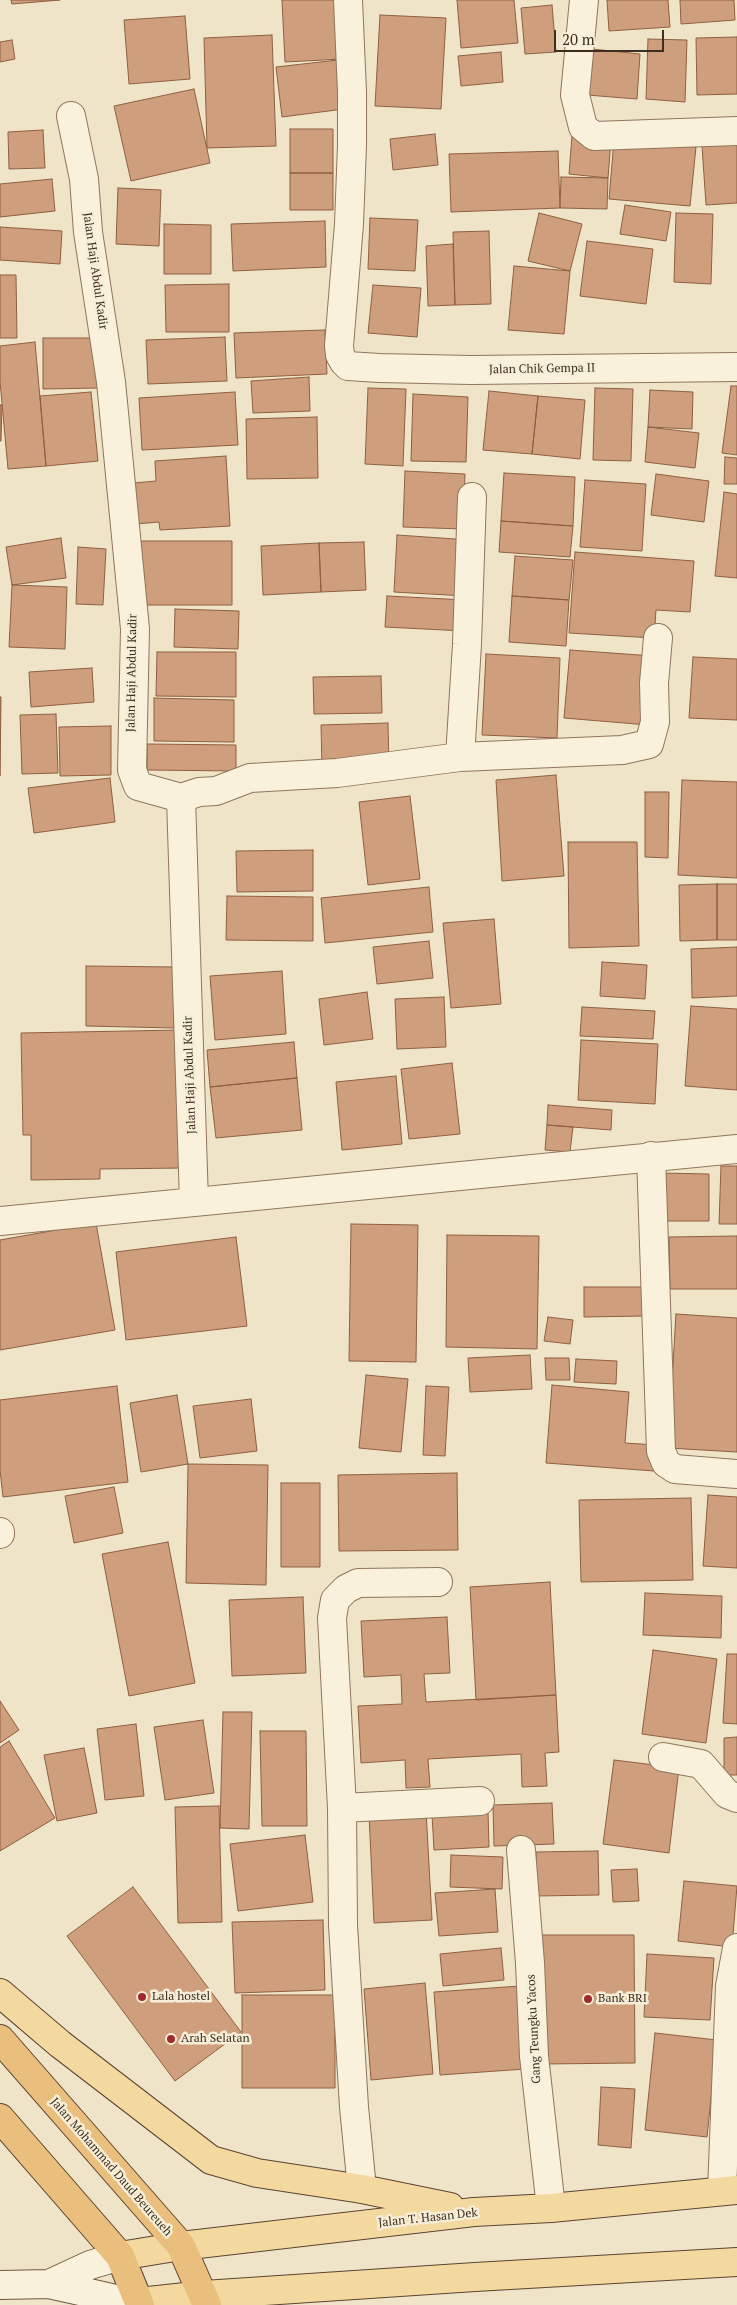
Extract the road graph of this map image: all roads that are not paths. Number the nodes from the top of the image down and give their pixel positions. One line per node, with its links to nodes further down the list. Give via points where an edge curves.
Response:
1 (348, 0): 5 (street, Jalan Chik Gempa II, via 352,145 339,346 340,355 348,366 471,370)
2 (584, 0): 4 (street, via 574,95 583,127 594,136)
3 (71, 116): 9 (street, Jalan Haji Abdul Kadir, via 84,179 88,232 111,382 135,629 132,770 138,786)
4 (737, 131)
5 (737, 367)
6 (472, 497): 8 (street)
7 (658, 638): 8 (street, via 655,722 649,744 622,750)
8 (460, 757): 9 (street, via 337,773 250,778)
9 (181, 798): 12 (street, Jalan Haji Abdul Kadir)
10 (737, 1150): 11 (street)
11 (651, 1156): 12 (street); 14 (street, via 661,1451 666,1463 675,1469)
12 (194, 1202): 13 (street)
13 (0, 1222)
14 (737, 1474)
15 (438, 1582): 19 (street, via 358,1583 335,1600 332,1618)
16 (663, 1757): 17 (street, via 701,1764 726,1794)
17 (737, 1798)
18 (480, 1801): 19 (street)
19 (342, 1808): 25 (street, via 343,1925)
20 (521, 1850): 27 (street, Gang Teungku Yacos, via 534,2056)
21 (737, 1948): 26 (street, via 730,1986)
22 (0, 1993): 25 (main road, via 60,2044 211,2160 257,2173)
23 (0, 2039): 29 (highway, Jalan Mohammad Daud Beureueh)
24 (0, 2118): 30 (highway)
25 (362, 2189): 28 (main road)
26 (730, 2191): 27 (main road, Jalan T. Hasan Dek)
27 (551, 2208): 28 (main road, Jalan T. Hasan Dek)
28 (474, 2212): 29 (main road, Jalan T. Hasan Dek)
29 (181, 2246): 30 (main road, Jalan T. Hasan Dek); 34 (highway, Jalan Mohammad Daud Beureueh)
30 (120, 2256): 32 (street, via 90,2265); 35 (highway)
31 (737, 2262): 34 (main road)
32 (49, 2284): 33 (street); 35 (street)
33 (0, 2285)
34 (205, 2300): 35 (main road)
35 (139, 2304)

